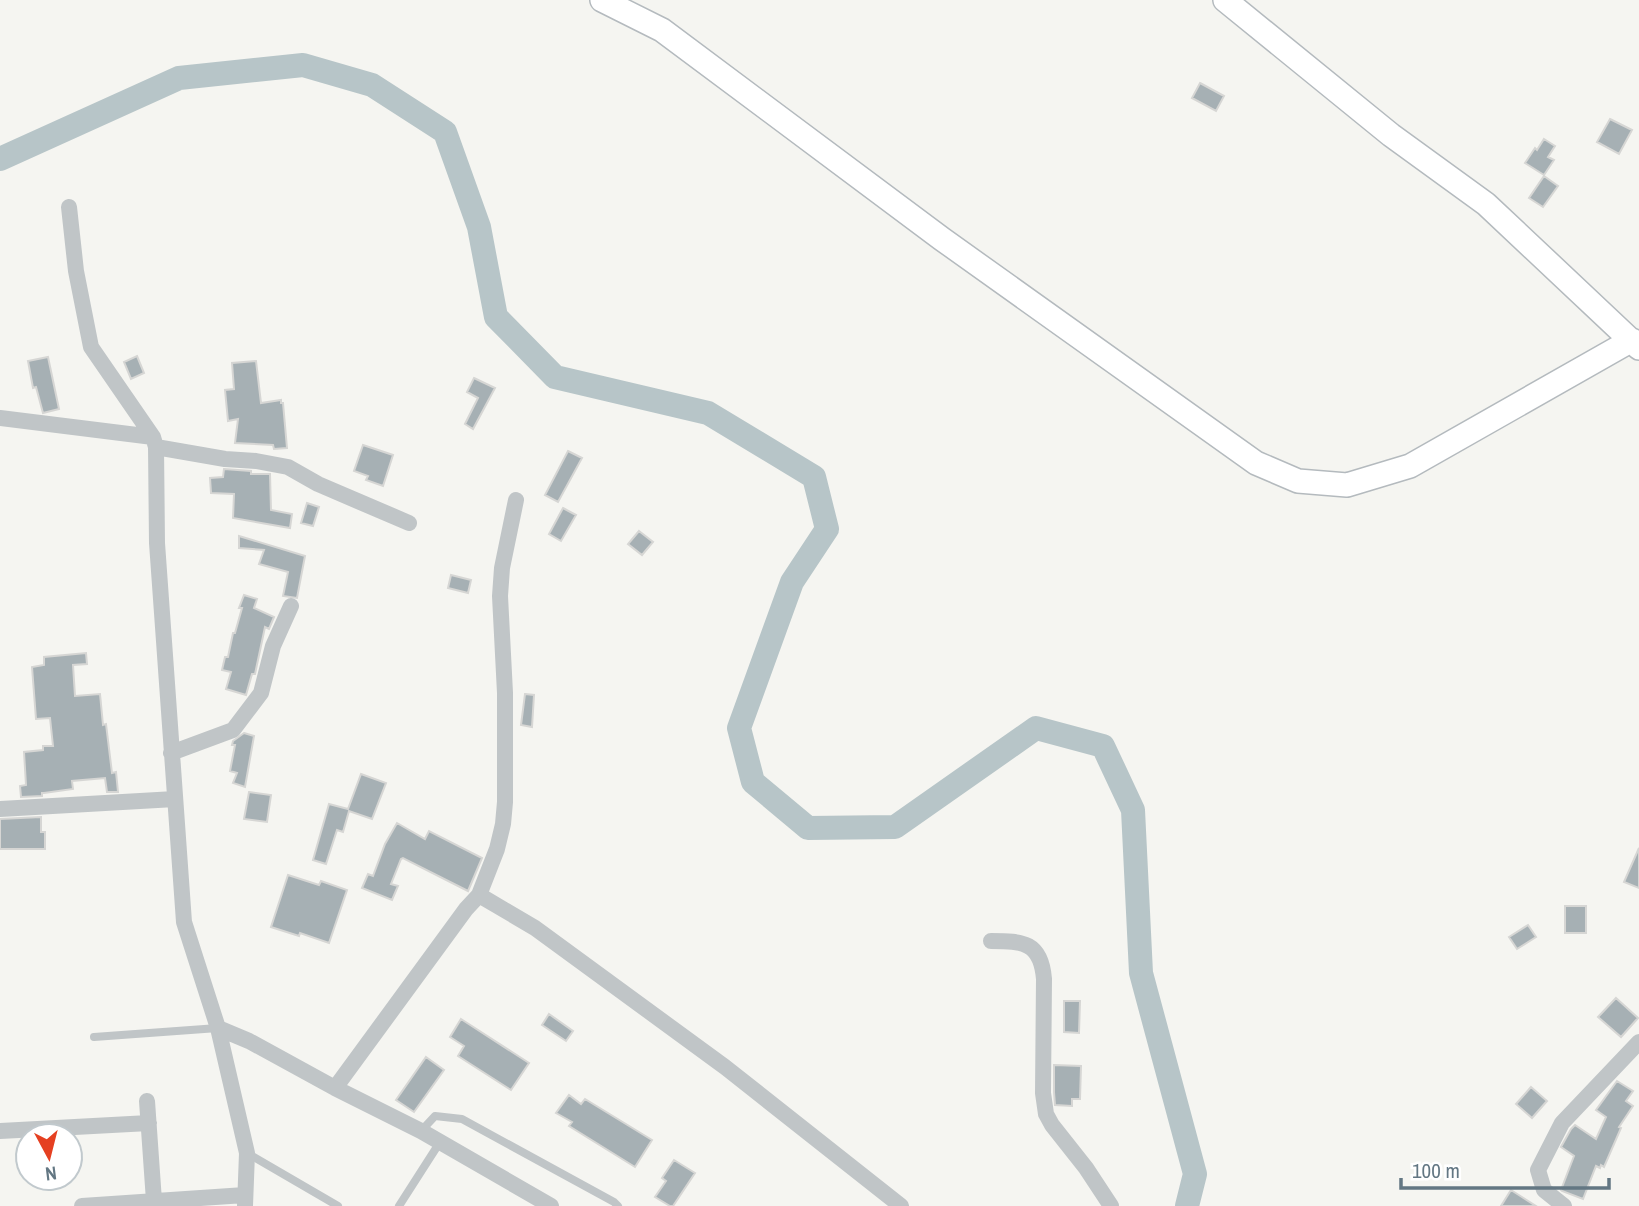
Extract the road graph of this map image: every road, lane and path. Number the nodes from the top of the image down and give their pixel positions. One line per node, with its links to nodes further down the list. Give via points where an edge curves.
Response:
1 (602, 0): 4 (main road, via 662,30 942,239 1255,463 1298,481 1347,485 1410,466)
2 (1225, 0): 4 (main road, via 1391,135 1486,204)
3 (69, 207): 6 (street, via 91,347)
4 (1637, 340)
5 (0, 418): 6 (street)
6 (154, 442): 8 (street, via 225,459 288,467); 10 (street)
7 (516, 500): 13 (street, via 500,596 505,692 503,824)
8 (409, 523)
9 (291, 606): 10 (street, via 273,646 261,693 233,730)
10 (172, 753): 11 (street)
11 (175, 799): 12 (street); 15 (street, via 184,922)
12 (0, 809)
13 (479, 895): 18 (street); 32 (street, via 536,928 725,1067)
14 (991, 941): 33 (street, via 1030,946 1043,964 1046,1114)
15 (218, 1028): 16 (lane); 18 (street); 24 (street)
16 (94, 1037)
17 (1636, 1052): 34 (street, via 1562,1123 1538,1170 1544,1190)
18 (335, 1088): 22 (street)
19 (147, 1101): 20 (street)
20 (149, 1123): 21 (street); 26 (street)
21 (0, 1130)
22 (421, 1131): 23 (street); 31 (lane, via 435,1116 462,1119)
23 (440, 1142): 29 (lane); 30 (street)
24 (247, 1153): 25 (street); 28 (lane)
25 (245, 1201): 26 (street)
26 (152, 1204): 27 (street)
27 (82, 1206)
28 (338, 1206)
29 (399, 1206)
30 (551, 1206)
31 (618, 1206)
32 (901, 1206)
33 (1111, 1206)
34 (1564, 1206)

